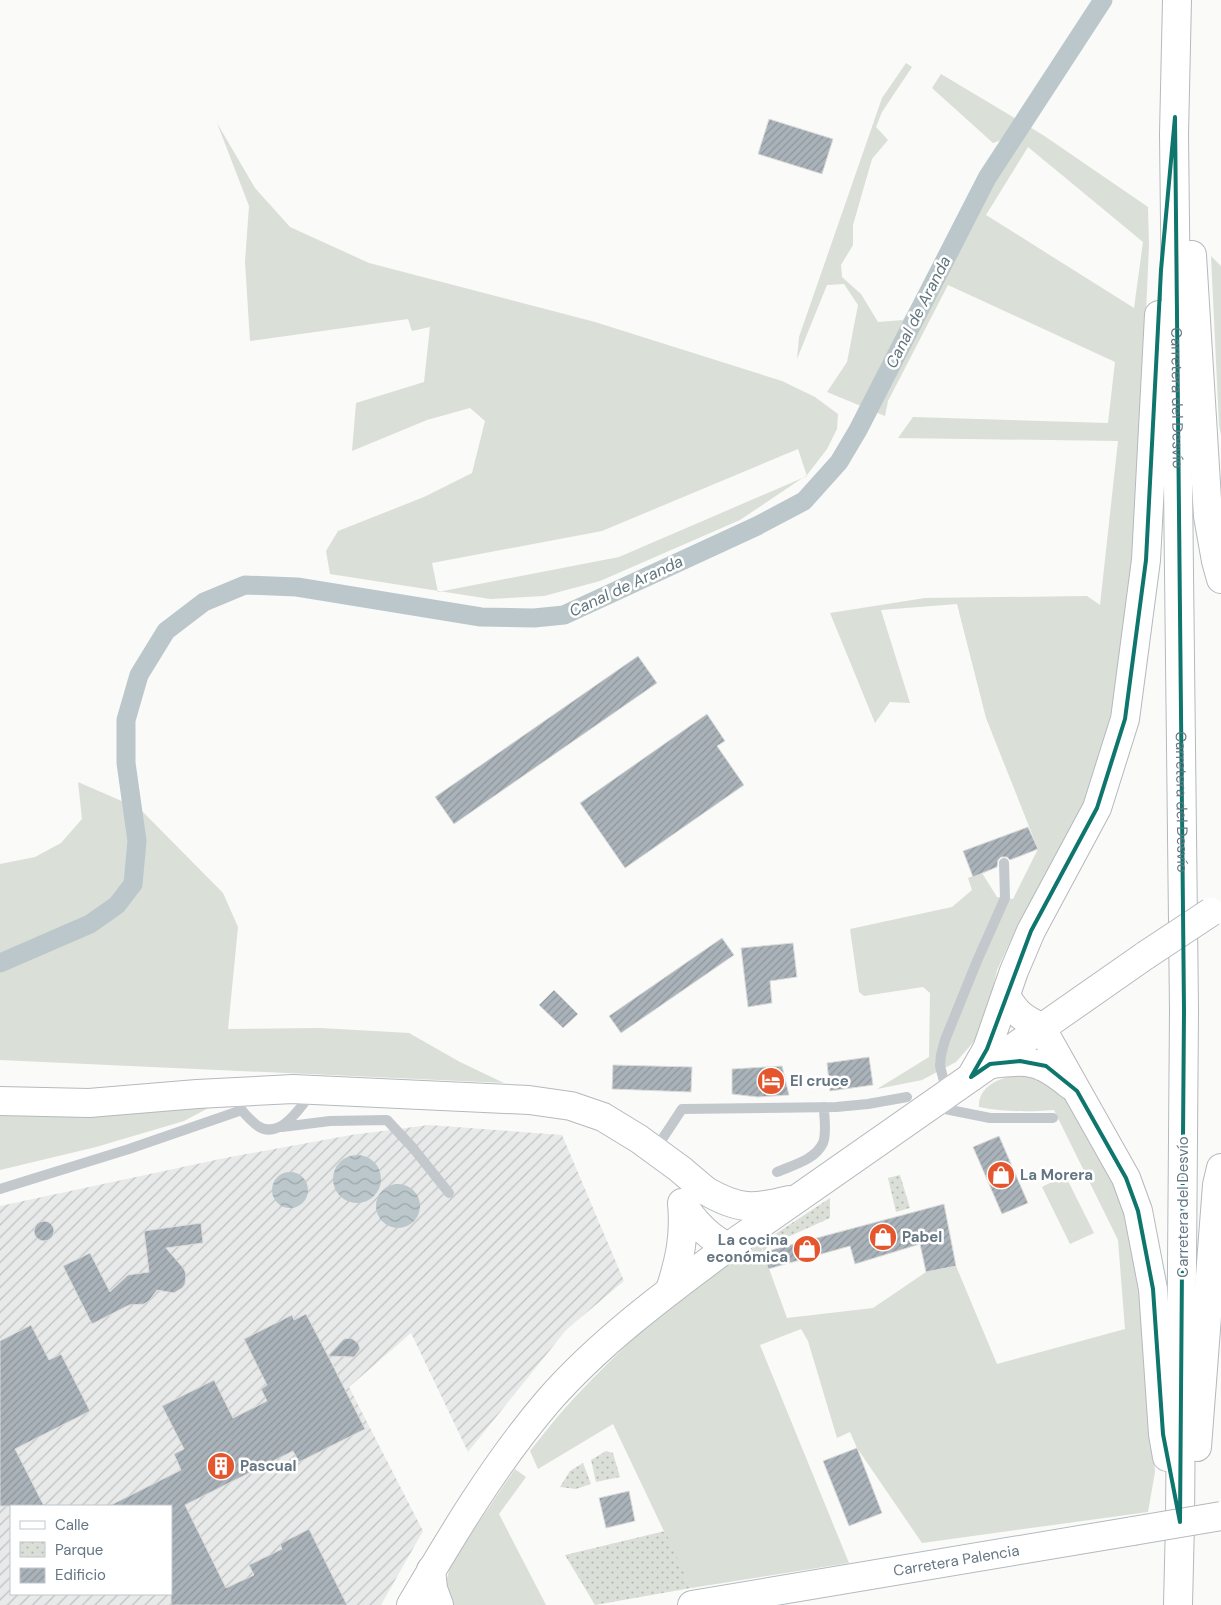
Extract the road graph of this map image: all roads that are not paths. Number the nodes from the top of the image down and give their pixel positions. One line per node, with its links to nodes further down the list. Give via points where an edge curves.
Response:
1 (1177, 0): 2 (main road, Carretera del Desvío)
2 (1174, 126): 3 (main road, via 1192,240 1208,516); 6 (main road, via 1161,270 1146,560 1125,719 1097,808 1031,931); 28 (main road, Carretera del Desvío, via 1184,1010)
3 (1221, 579)
4 (1004, 863): 11 (lane, via 1005,898 952,1022 941,1056 941,1072)
5 (1221, 904): 7 (main road, bridge)
6 (1006, 996): 7 (main road, via 1015,1012); 8 (main road)
7 (1041, 1027): 8 (main road); 10 (main road)
8 (980, 1071): 10 (main road, via 1020,1060 1046,1066); 11 (main road)
9 (314, 1090): 13 (main road, via 293,1088); 16 (lane); 17 (main road, via 529,1100 571,1106 603,1118)
10 (1077, 1091): 28 (main road, via 1126,1178 1138,1211 1153,1289 1163,1434)
11 (928, 1099): 14 (lane); 15 (lane, via 990,1118); 23 (main road)
12 (0, 1101): 13 (main road)
13 (237, 1101): 16 (lane, via 255,1124 266,1129); 20 (lane, via 129,1149)
14 (824, 1108): 17 (lane, via 682,1109); 19 (lane, via 823,1142 817,1151 804,1161)
15 (1053, 1118)
16 (282, 1127): 22 (lane, via 330,1121 387,1120)
17 (654, 1151): 21 (main road); 24 (main road)
18 (1221, 1168): 28 (main road, via 1217,1185 1198,1439)
19 (777, 1172)
20 (0, 1189)
21 (706, 1191): 23 (main road, via 725,1202 761,1207); 25 (main road, via 720,1210)
22 (449, 1193)
23 (798, 1197): 25 (main road)
24 (682, 1204): 25 (main road, via 699,1226); 26 (main road, via 682,1247)
25 (728, 1247): 26 (main road)
26 (670, 1290): 29 (main road, via 601,1347 550,1399 493,1471)
27 (1221, 1516): 32 (main road, Carretera Palencia, bridge)
28 (1180, 1535): 33 (main road, Carretera del Desvío)
29 (431, 1570): 30 (main road); 31 (main road)
30 (411, 1605)
31 (439, 1605)
32 (692, 1605)
33 (1178, 1605)

